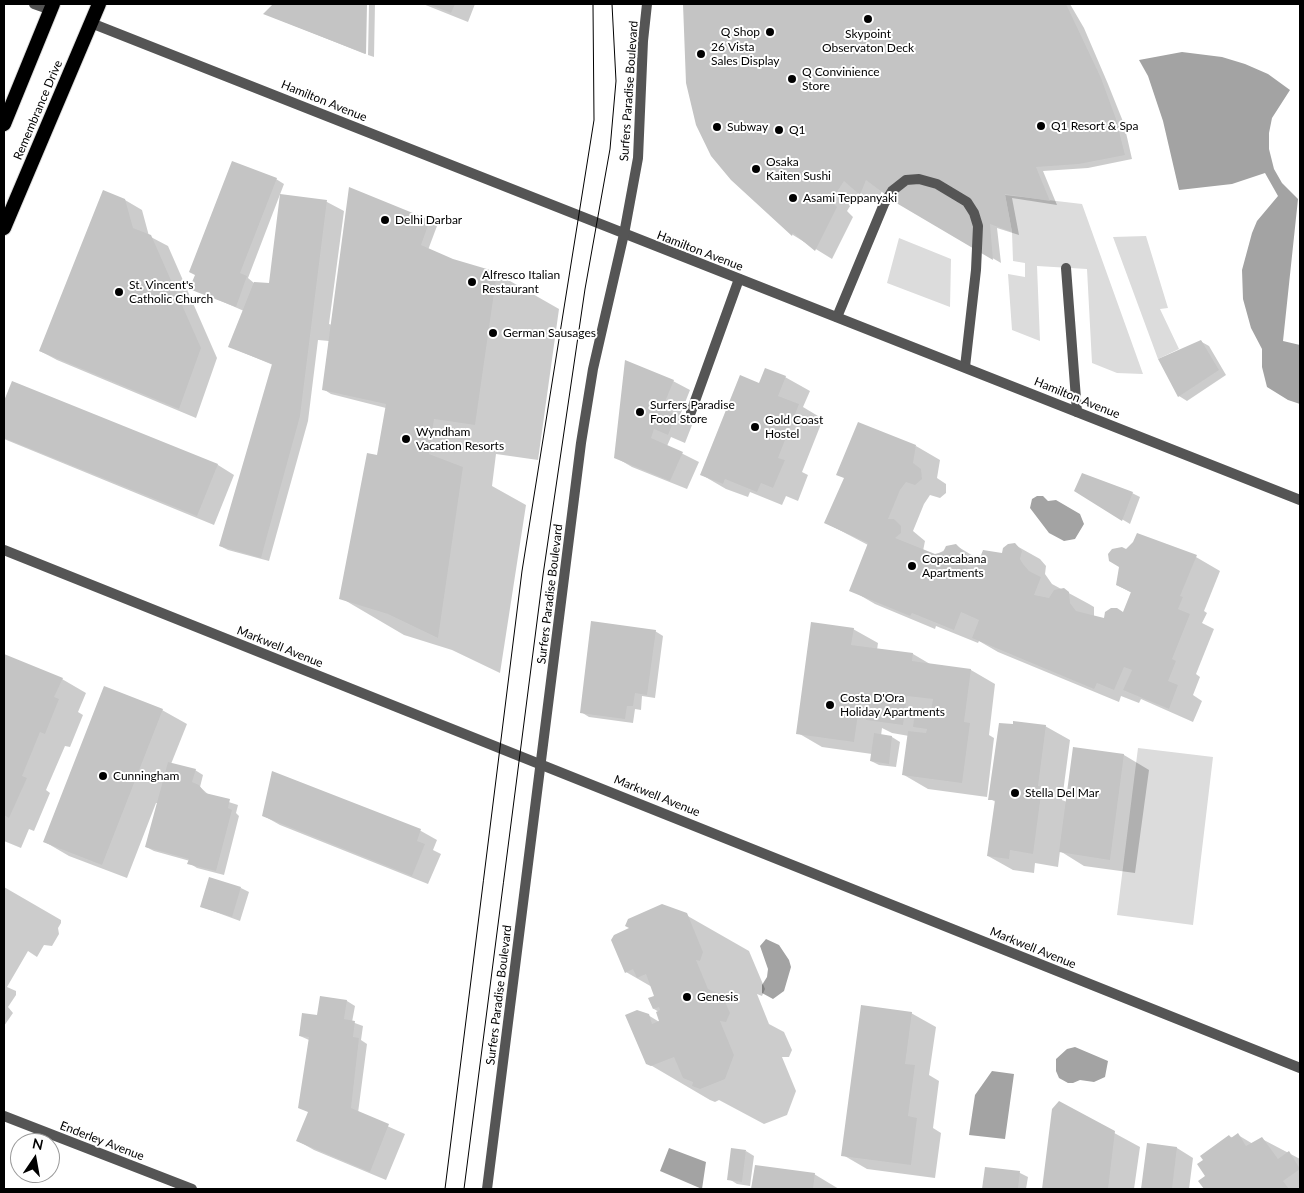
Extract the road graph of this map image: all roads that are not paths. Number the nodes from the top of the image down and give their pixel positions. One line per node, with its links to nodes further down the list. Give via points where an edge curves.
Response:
1 (34, 4): 4 (street)
2 (99, 4): 5 (highway, Remembrance Drive)
3 (647, 4): 8 (street, Surfers Paradise Boulevard, via 638,158)
4 (52, 7): 6 (highway)
5 (91, 23): 7 (highway, Remembrance Drive); 8 (street, Hamilton Avenue)
6 (4, 124)
7 (4, 228)
8 (624, 234): 10 (street, Hamilton Avenue); 17 (street, Surfers Paradise Boulevard, via 593,369 581,444)
9 (1066, 268): 14 (street)
10 (739, 280): 11 (street, Hamilton Avenue); 13 (street)
11 (837, 317): 12 (street, Hamilton Avenue); 12 (street, via 892,191 906,180 919,179 937,184 967,202 978,226)
12 (965, 367): 14 (street, Hamilton Avenue)
13 (691, 412)
14 (1077, 412): 15 (street, Hamilton Avenue)
15 (1300, 500)
16 (4, 550): 17 (street, Markwell Avenue)
17 (542, 764): 18 (street, Markwell Avenue); 21 (street, Surfers Paradise Boulevard)
18 (1300, 1068)
19 (4, 1116): 20 (street, Enderley Avenue)
20 (192, 1189)
21 (487, 1189)

